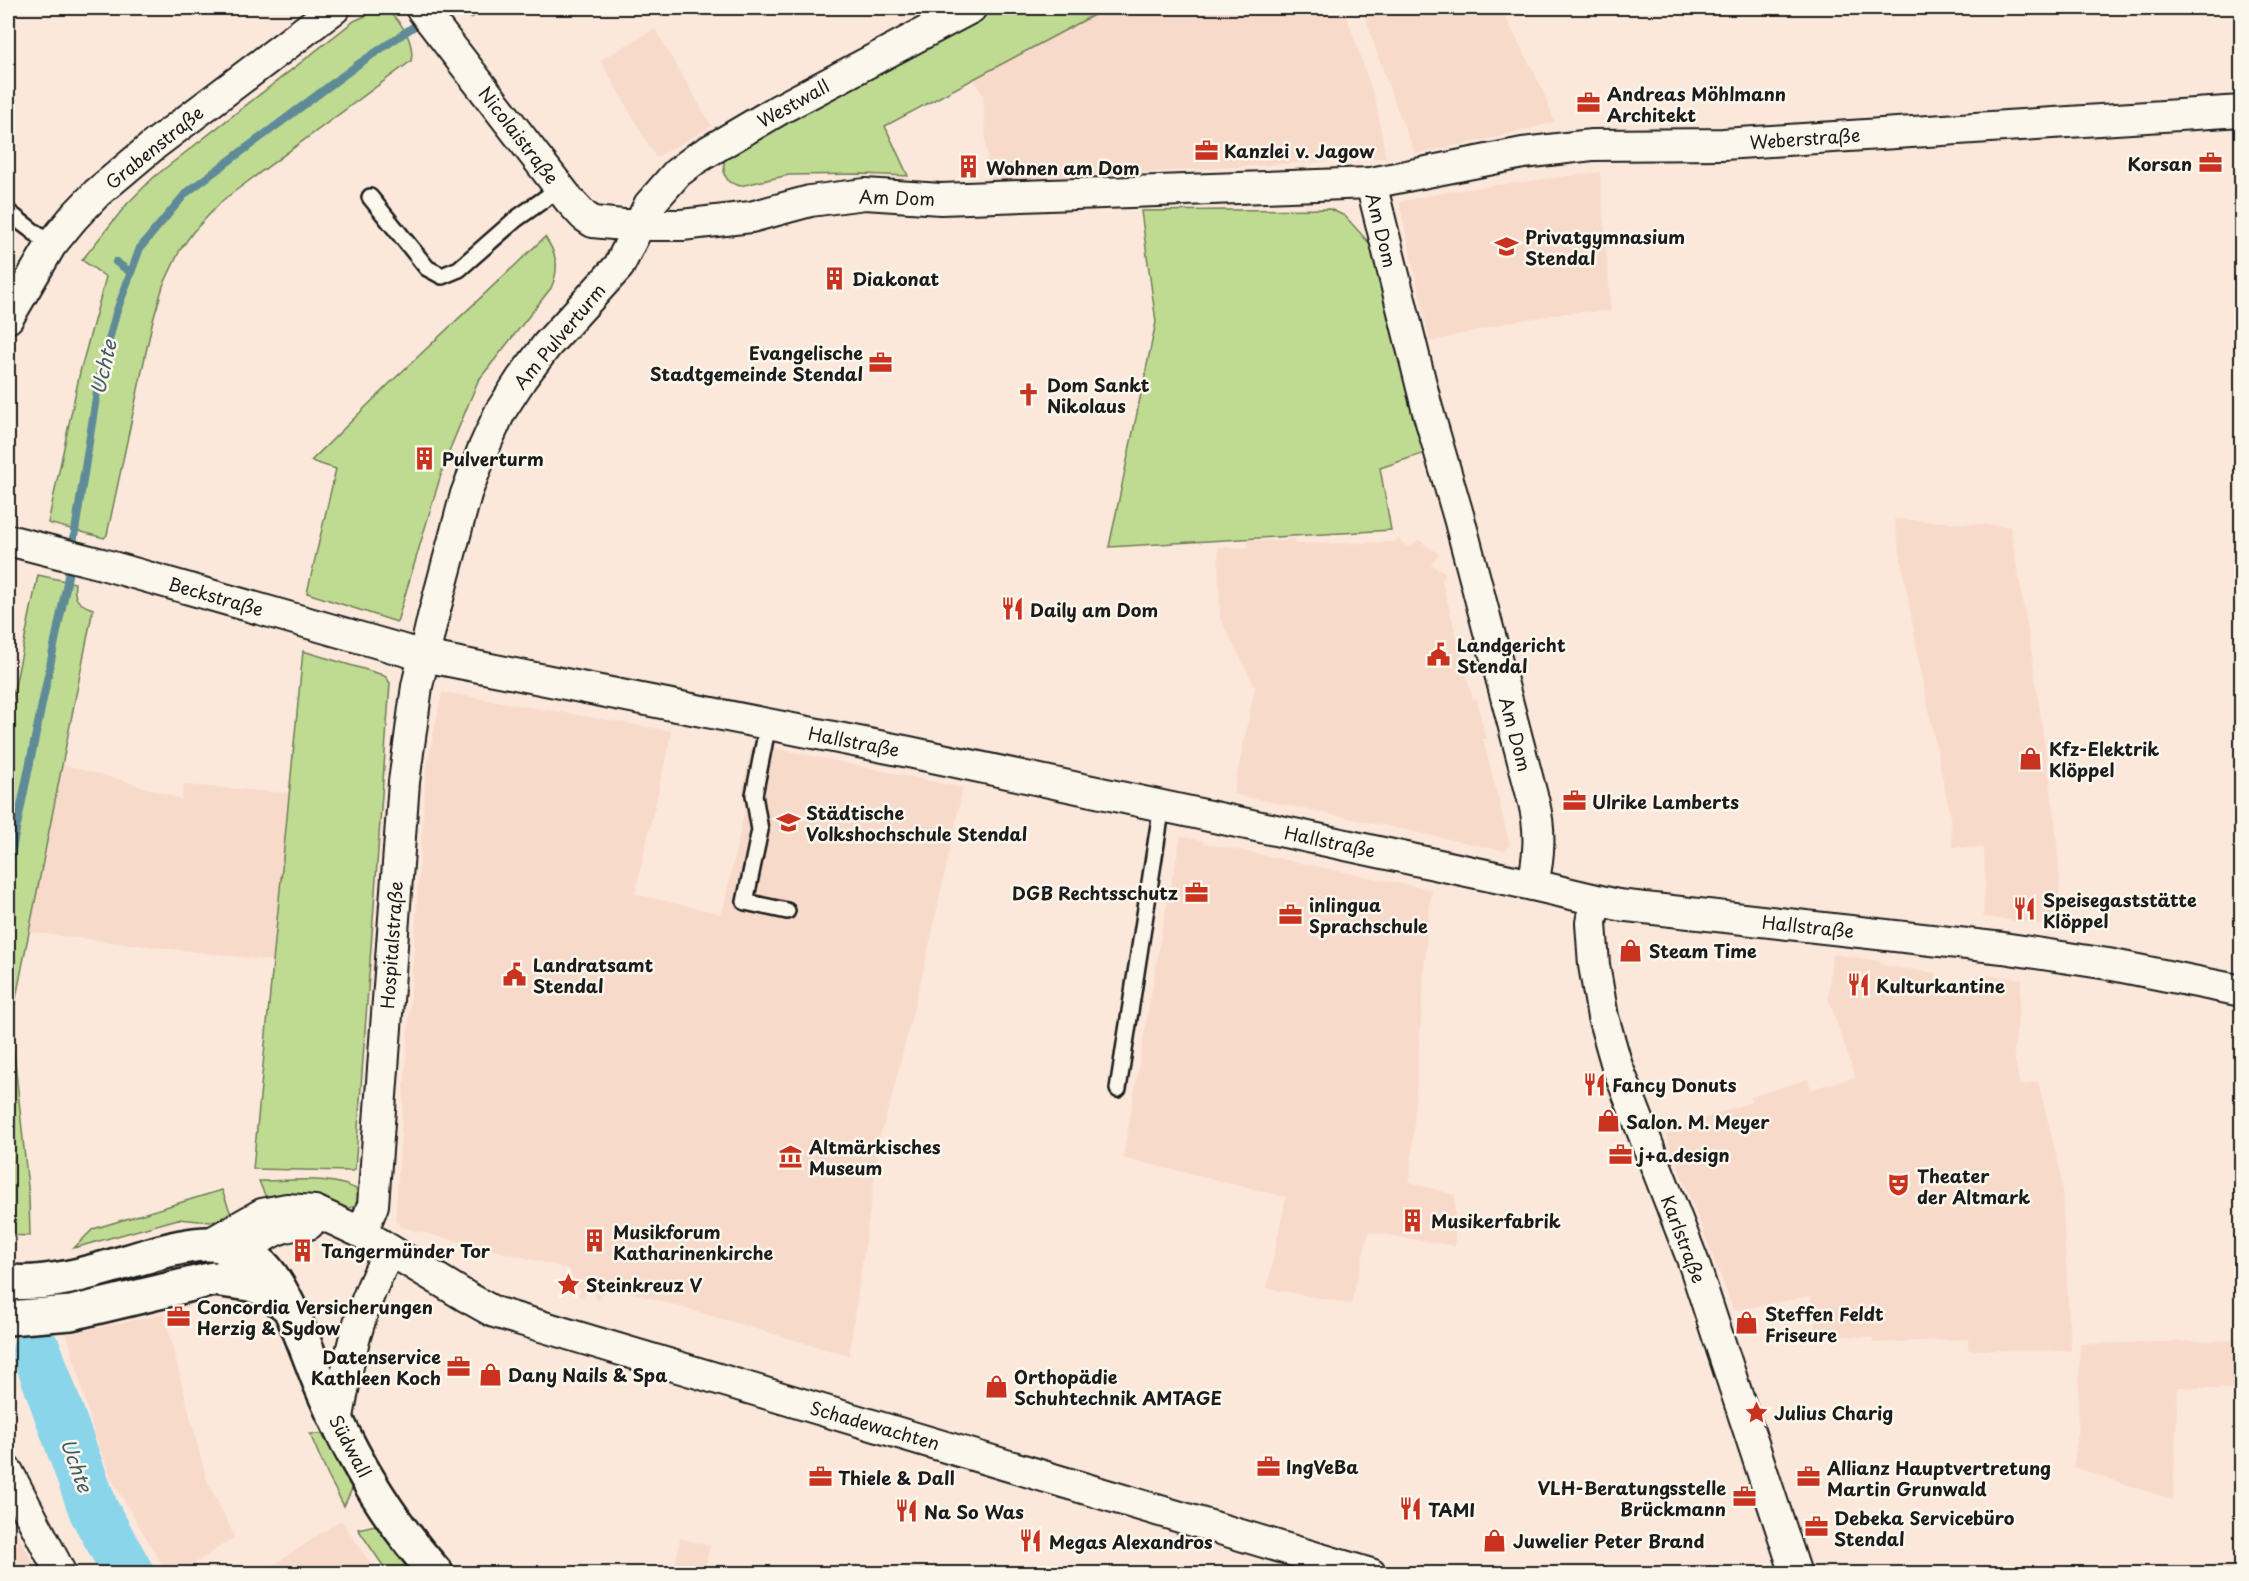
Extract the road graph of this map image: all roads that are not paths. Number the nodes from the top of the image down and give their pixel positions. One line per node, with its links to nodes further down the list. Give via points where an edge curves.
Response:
1 (335, 8): 10 (street, Grabenstraße, via 124,169)
2 (421, 8): 6 (street, Nicolaistraße)
3 (971, 8): 9 (street, Westwall, via 780,109 697,158 660,191)
4 (2241, 111): 5 (street, Weberstraße, via 1724,144 1592,145 1523,153)
5 (1371, 183): 9 (street, Am Dom, via 941,199 865,194 810,201 728,221); 16 (street, Am Dom, via 1539,823)
6 (560, 188): 7 (lane, via 516,219 459,269 442,276 427,268); 9 (street, Nicolaistraße, via 593,222)
7 (370, 197)
8 (8, 212): 10 (lane)
9 (639, 226): 13 (street, Am Pulverturm, via 619,266 547,345 500,412 466,494)
10 (51, 245): 11 (street, Grabenstraße)
11 (8, 318)
12 (8, 540): 13 (street, Beckstraße)
13 (424, 656): 14 (street, Hallstraße); 21 (street, Hospitalstraße, via 404,782 373,1205)
14 (768, 724): 15 (street, Hallstraße); 18 (lane, via 754,795 760,830 745,902)
15 (1162, 805): 16 (street, Hallstraße); 20 (lane)
16 (1533, 885): 17 (street, Hallstraße)
17 (1595, 901): 19 (street, Hallstraße, via 2003,948); 35 (street, Karlstraße, via 1591,923 1594,965 1617,1066 1693,1261)
18 (787, 911)
19 (2241, 991)
20 (1118, 1089)
21 (362, 1233): 22 (street, Schadewachten, via 315,1211 287,1209 262,1214); 23 (street, Schadewachten); 24 (street, Schadewachten, via 328,1225 299,1224 267,1235)
22 (209, 1244): 24 (main road); 26 (main road, via 170,1250 63,1279)
23 (390, 1251): 30 (street, via 366,1297 347,1363); 34 (street, Schadewachten, via 482,1306 510,1317)
24 (246, 1254): 25 (street, Schadewachten, via 226,1273); 27 (main road, Südwall, via 262,1265)
25 (213, 1279): 27 (main road, via 264,1289); 28 (main road, via 71,1313)
26 (8, 1282)
27 (288, 1307): 30 (main road, Südwall)
28 (22, 1317): 29 (main road)
29 (8, 1340)
30 (337, 1423): 33 (main road, Südwall, via 381,1500)
31 (8, 1472): 32 (street)
32 (61, 1574)
33 (437, 1574)
34 (1371, 1574)
35 (1796, 1574)

